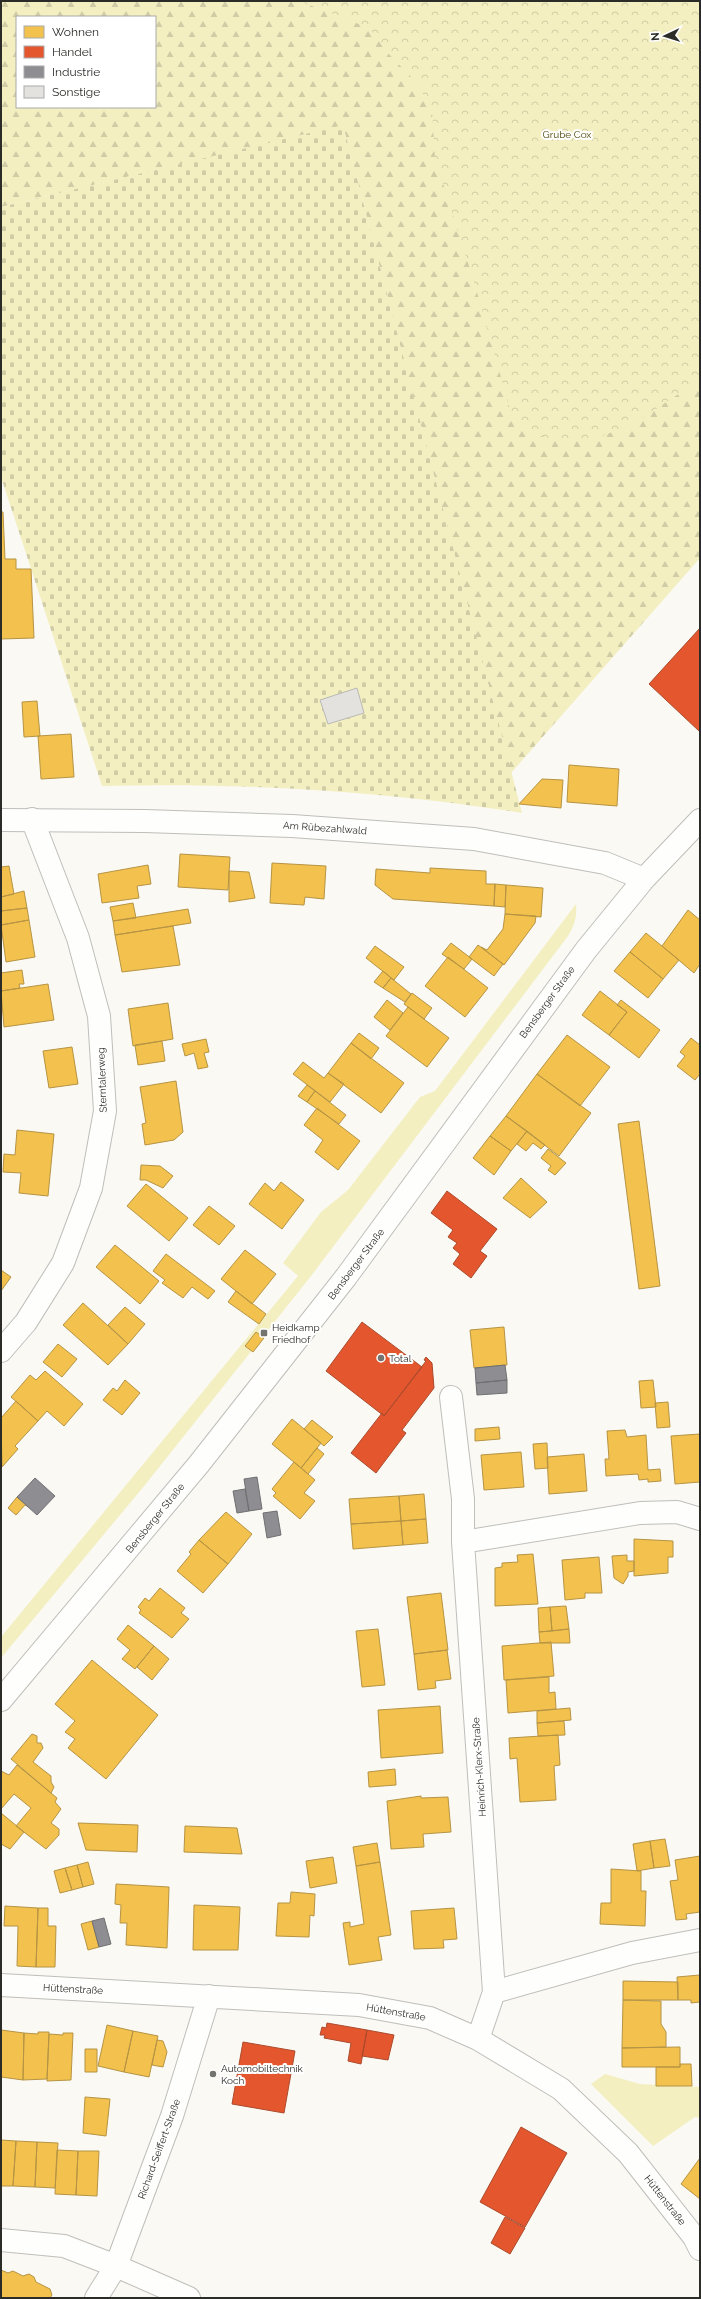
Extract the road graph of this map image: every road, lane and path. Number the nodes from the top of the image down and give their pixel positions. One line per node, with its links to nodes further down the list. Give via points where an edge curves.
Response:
1 (32, 819): 2 (street, Am Rübezahlwald); 4 (street, Am Rübezahlwald, via 292,826 474,840 605,864); 5 (street, Sterntalerweg, via 78,938 99,1016 105,1111 91,1188 63,1263 26,1322)
2 (1, 820)
3 (700, 820): 4 (street, Bensberger Straße)
4 (644, 879): 9 (street, Bensberger Straße, via 577,962 346,1277 189,1476)
5 (1, 1351)
6 (451, 1397): 8 (street, Heinrich-Klerx-Straße, via 463,1499)
7 (700, 1519): 8 (street, via 677,1512 640,1513)
8 (463, 1542): 12 (street, Heinrich-Klerx-Straße)
9 (1, 1700)
10 (700, 1940): 12 (street, via 632,1953)
11 (1, 1985): 13 (street, Hüttenstraße)
12 (494, 1992): 14 (street, Heinrich-Klerx-Straße)
13 (209, 1996): 14 (street, Hüttenstraße, via 359,2005 430,2018); 17 (street, Richard-Seiffert-Straße, via 172,2116)
14 (478, 2039): 16 (street, Hüttenstraße, via 561,2089 628,2154 694,2237)
15 (1, 2240): 17 (street, via 64,2246)
16 (700, 2249)
17 (116, 2266): 18 (street, Richard-Seiffert-Straße); 19 (street)
18 (96, 2298)
19 (189, 2298)

